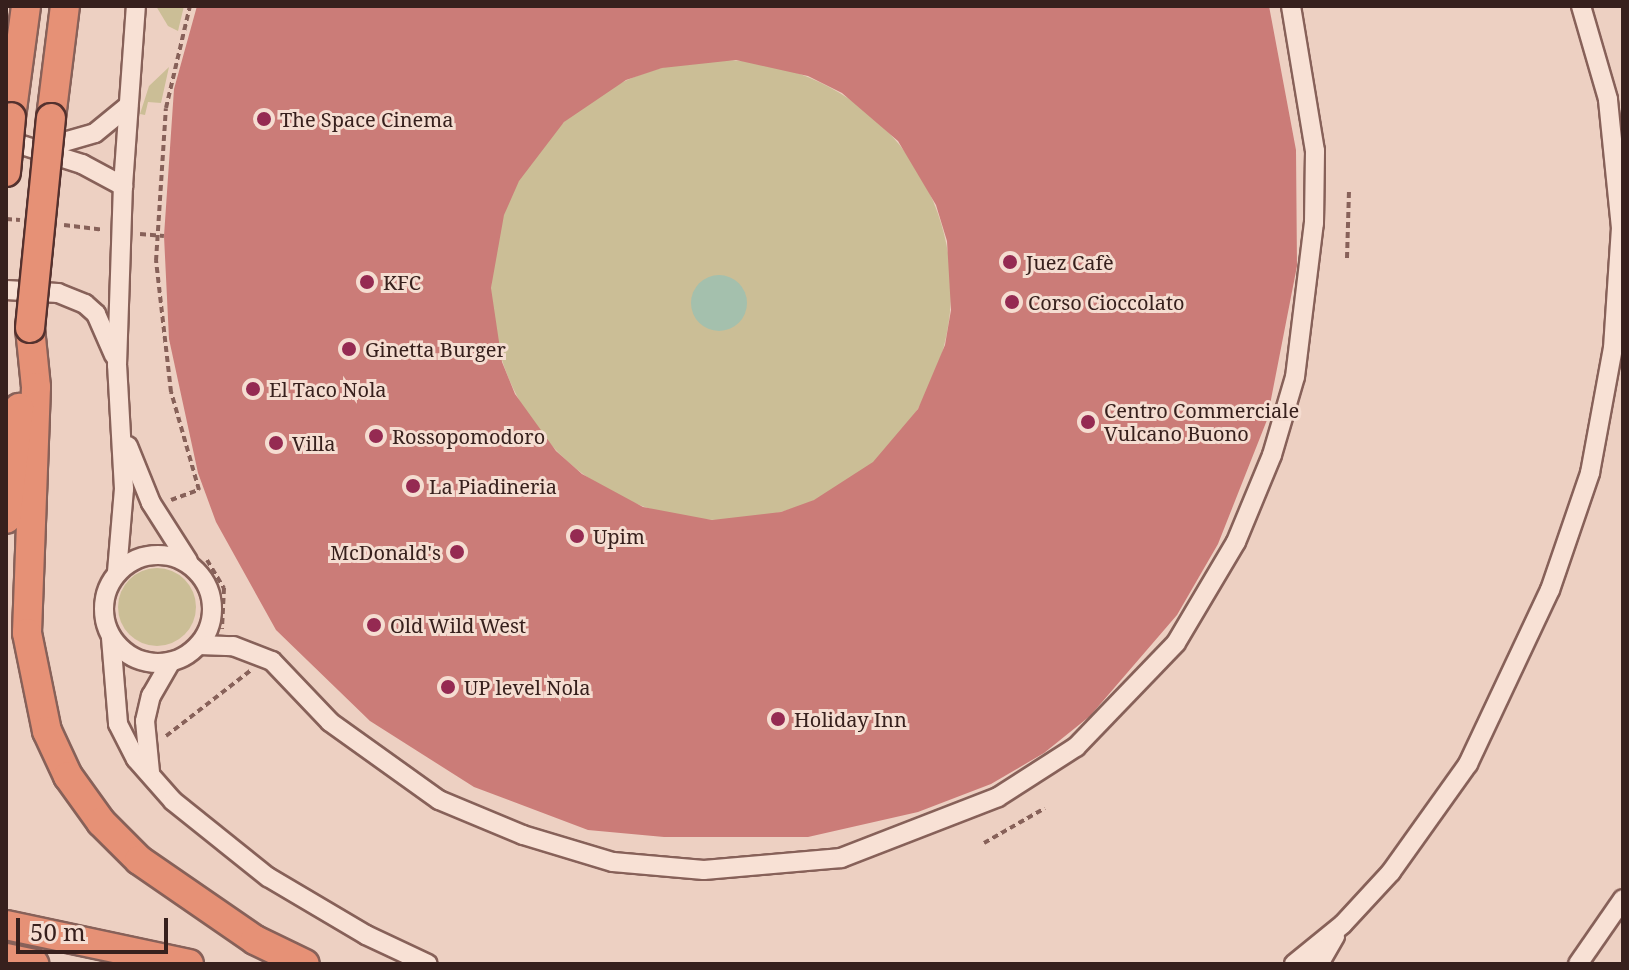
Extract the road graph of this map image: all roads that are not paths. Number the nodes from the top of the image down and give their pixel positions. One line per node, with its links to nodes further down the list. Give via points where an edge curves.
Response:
1 (26, 6): 8 (highway)
2 (65, 6): 13 (highway, bridge)
3 (136, 6): 7 (street)
4 (1291, 6): 20 (street, via 1315,151 1315,196 1307,308 1295,377 1272,455 1236,542 1176,643 1109,716 1035,774 923,830 841,858 704,870 613,862 535,839 439,800 330,722 266,658 233,646)
5 (1581, 6): 24 (street, via 1608,99 1621,228 1613,348 1590,473 1550,590 1473,756 1412,844)
6 (6, 29): 8 (highway)
7 (128, 106): 9 (street, via 95,133); 11 (street)
8 (8, 128): 9 (street); 10 (highway, bridge)
9 (40, 149): 11 (street, via 106,174)
10 (6, 172)
11 (123, 186): 14 (street)
12 (6, 290): 14 (street, via 58,293 85,304 103,327)
13 (30, 328): 16 (highway); 29 (highway, via 36,387 27,633 47,731 68,776 101,822 139,860 255,940)
14 (117, 365): 15 (street)
15 (122, 427): 17 (street, via 151,503); 18 (street)
16 (6, 519)
17 (194, 556): 18 (street, via 160,554 130,562); 20 (street, via 213,611)
18 (117, 572): 19 (street, via 104,604)
19 (111, 638): 21 (street, via 137,660); 22 (street, via 118,724)
20 (199, 645): 21 (street)
21 (171, 662): 22 (street, via 151,696 145,721)
22 (152, 779): 30 (street, via 268,877 366,935)
23 (1623, 899): 33 (street)
24 (1343, 924): 31 (street); 32 (street)
25 (6, 925): 28 (highway)
26 (6, 958): 27 (highway)
27 (34, 964)
28 (189, 964)
29 (305, 964)
30 (428, 964)
31 (1294, 964)
32 (1319, 964)
33 (1578, 964)

